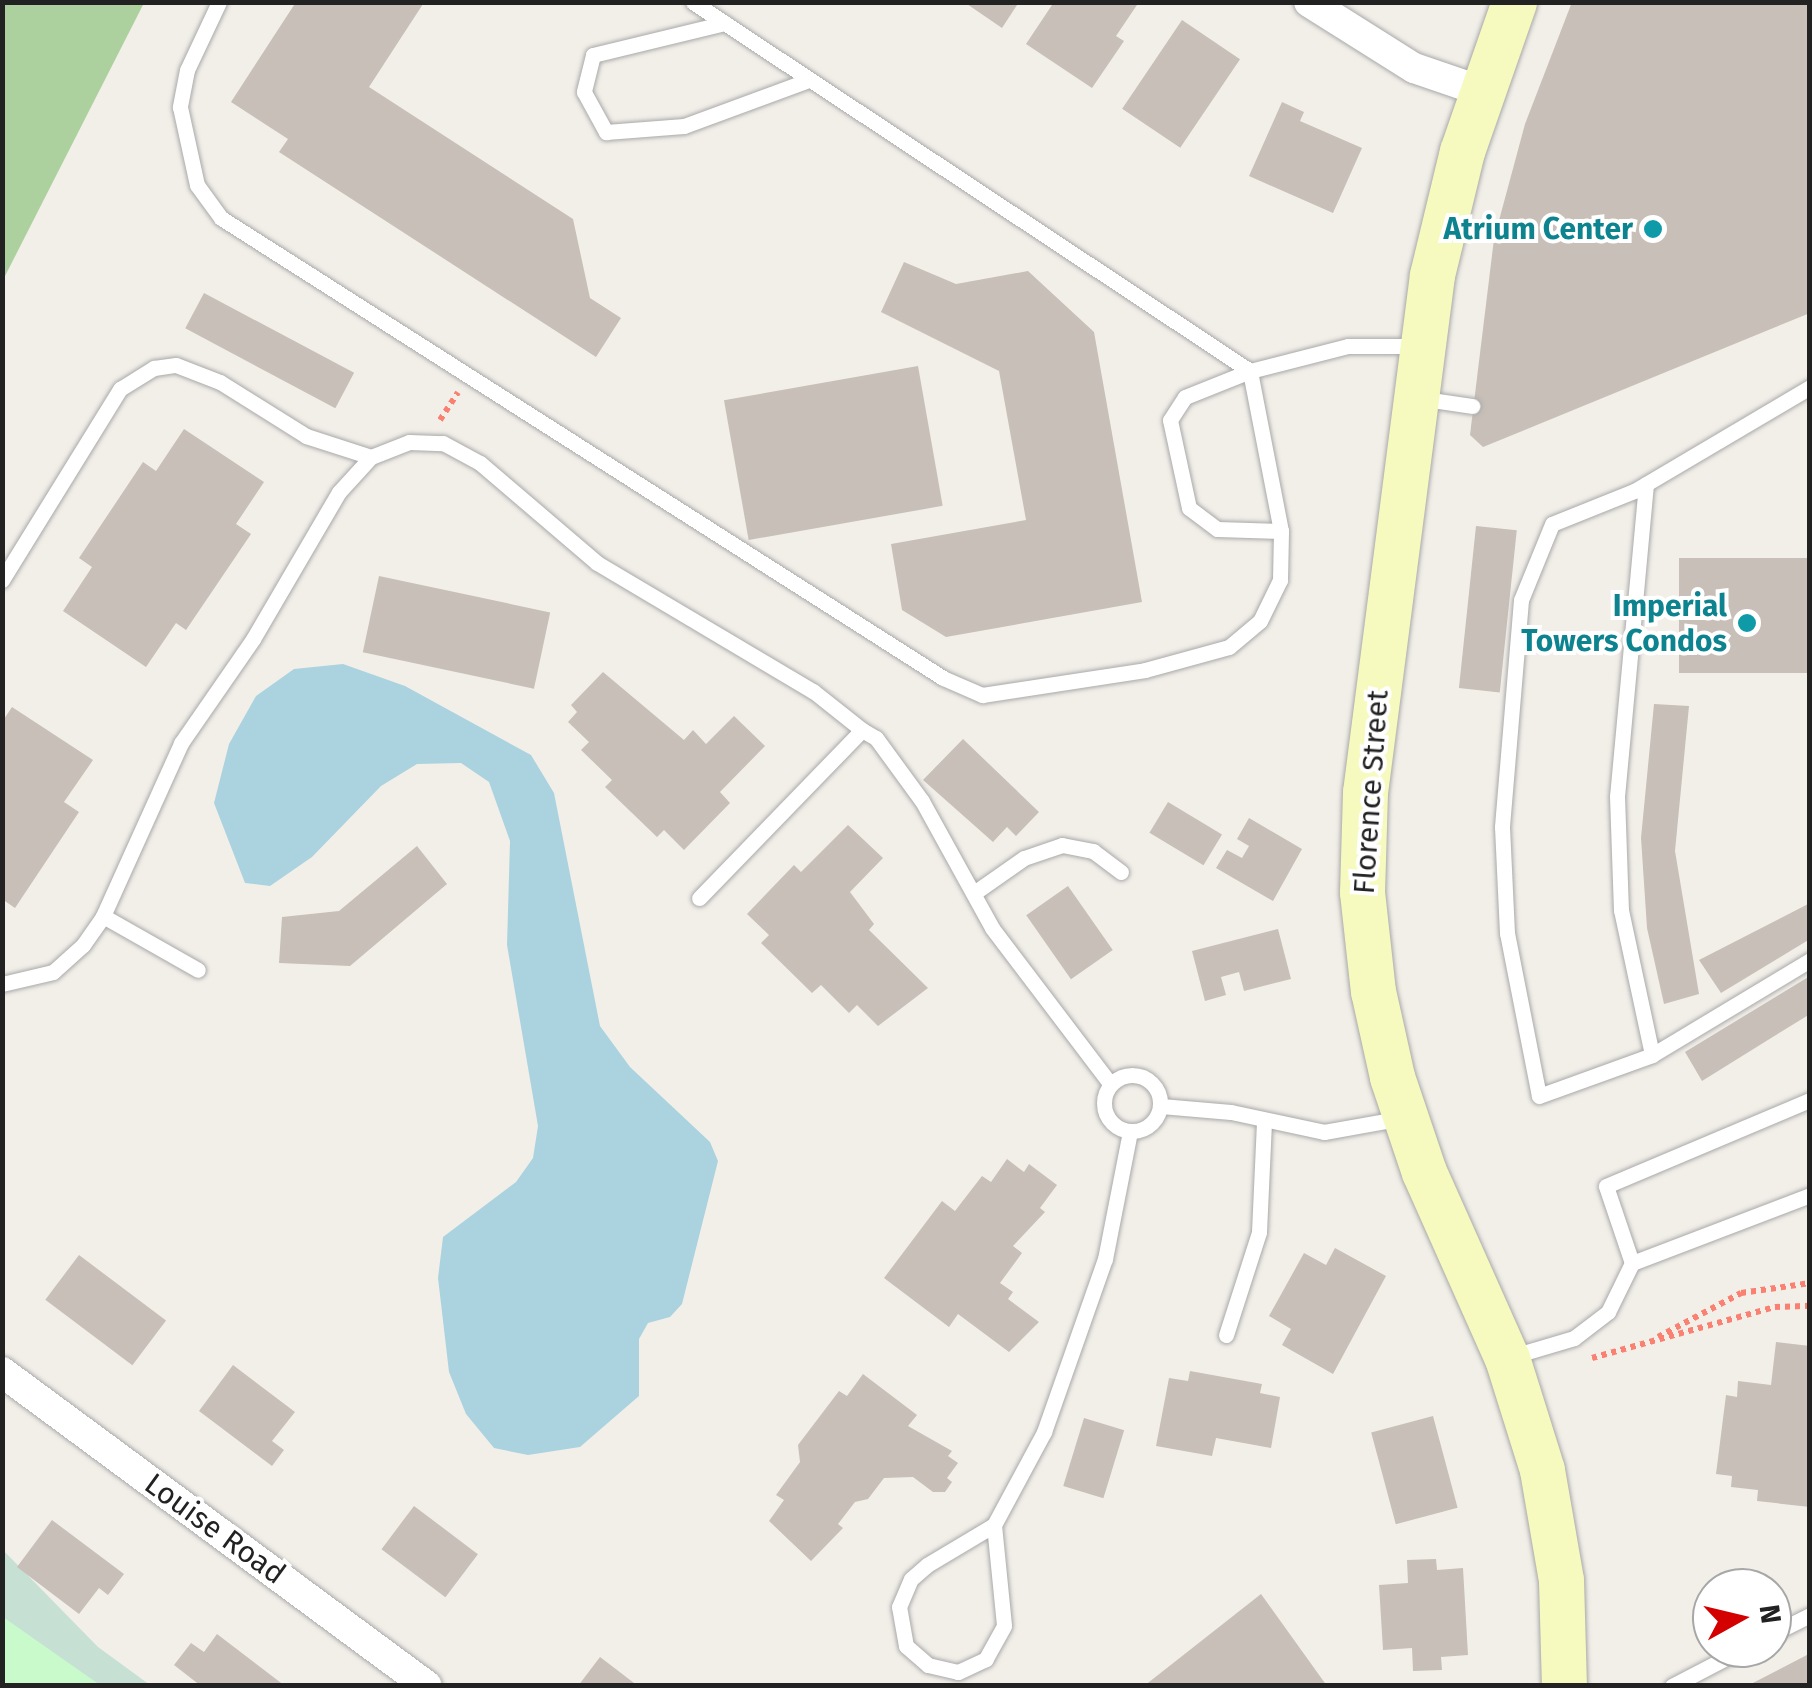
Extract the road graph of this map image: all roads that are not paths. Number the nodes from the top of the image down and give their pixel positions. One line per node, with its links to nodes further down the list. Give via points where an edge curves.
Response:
1 (219, 2): 15 (lane, via 187,70 180,107 196,185 221,218 943,678 982,695 1145,670 1229,647 1260,621 1280,580)
2 (693, 2): 5 (lane)
3 (1309, 2): 7 (street, via 1414,68)
4 (1514, 2): 7 (street, Florence Street)
5 (724, 23): 6 (lane); 6 (lane, via 592,56 584,92 606,132 684,126)
6 (810, 80): 9 (lane)
7 (1481, 91): 8 (street, Florence Street, via 1446,209)
8 (1421, 346): 9 (lane, via 1380,341); 11 (street, Florence Street)
9 (1250, 370): 15 (lane); 15 (lane, via 1186,397 1170,420 1189,508 1217,529)
10 (1810, 387): 14 (lane)
11 (1414, 397): 12 (lane); 29 (street, Florence Street, via 1362,852 1373,992)
12 (1472, 406)
13 (371, 458): 16 (lane, via 306,436 220,382 176,365 154,368 120,389); 17 (lane, via 409,442 444,443 480,462 597,563 812,690); 21 (lane, via 340,492 253,639 180,743)
14 (1646, 484): 25 (lane, via 1617,796 1621,910); 25 (lane, via 1552,524 1522,600 1502,827 1507,934 1539,1096)
15 (1280, 531)
16 (2, 580)
17 (862, 730): 19 (lane, via 876,738 922,800); 20 (lane)
18 (1121, 872): 19 (lane, via 1093,851 1062,845 1024,858)
19 (974, 893): 26 (lane, via 1062,1027)
20 (699, 898)
21 (104, 916): 23 (lane); 24 (lane, via 84,946 52,972)
22 (1810, 960): 25 (lane)
23 (198, 970)
24 (2, 984)
25 (1652, 1055)
26 (1109, 1082): 28 (lane, via 1133,1074 1146,1078); 31 (lane, via 1110,1118)
27 (1810, 1100): 33 (lane, via 1606,1186)
28 (1161, 1106): 30 (lane); 31 (lane, via 1150,1126)
29 (1405, 1117): 30 (lane, via 1352,1132); 35 (street, Florence Street)
30 (1264, 1120): 34 (lane, via 1260,1232)
31 (1130, 1132): 37 (lane, via 1105,1259 1044,1432)
32 (1810, 1195): 33 (lane)
33 (1632, 1263): 35 (lane, via 1593,1328)
34 (1226, 1335)
35 (1506, 1358): 40 (street, Florence Street, via 1554,1525)
36 (2, 1372): 39 (street, Louise Road)
37 (994, 1525): 37 (lane, via 911,1579 898,1607 906,1646 928,1665 958,1672 986,1659 1004,1626)
38 (1707, 1668): 41 (lane)
39 (427, 1686)
40 (1564, 1686)
41 (1672, 1686)

